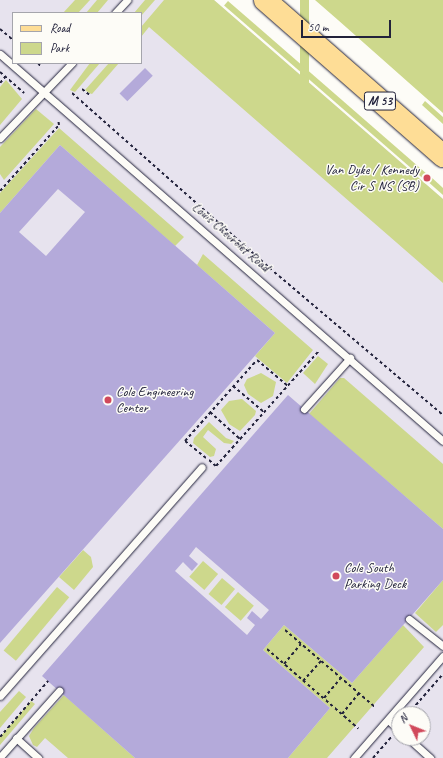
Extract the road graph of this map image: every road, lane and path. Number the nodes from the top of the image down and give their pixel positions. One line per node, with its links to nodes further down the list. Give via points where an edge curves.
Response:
1 (127, 0): 3 (lane)
2 (265, 0): 20 (main road, M 53)
3 (116, 12)
4 (0, 29): 5 (path)
5 (12, 39)
6 (0, 54): 14 (lane, Louis Chevrolet Road)
7 (39, 64): 9 (path)
8 (71, 64): 14 (lane)
9 (42, 67)
10 (0, 72): 11 (path)
11 (5, 77): 12 (path); 15 (path)
12 (0, 83)
13 (82, 89): 17 (path)
14 (43, 92): 19 (lane); 23 (lane, Louis Chevrolet Road)
15 (24, 93)
16 (72, 93): 29 (path, via 279,276)
17 (91, 96)
18 (58, 119): 21 (path, via 59,125)
19 (0, 138)
20 (443, 156)
21 (0, 191)
22 (319, 352): 25 (path)
23 (350, 358): 26 (lane); 31 (lane, Louis Chevrolet Road)
24 (234, 386): 25 (path, via 257,360); 27 (path); 28 (path)
25 (288, 386): 28 (path)
26 (304, 409)
27 (210, 412): 30 (path); 30 (path, via 185,440 216,466)
28 (264, 412): 30 (path)
29 (443, 415)
30 (240, 439)
31 (443, 441)
32 (202, 467): 47 (lane)
33 (409, 619): 36 (lane)
34 (285, 630): 35 (path)
35 (301, 644): 39 (path); 40 (path)
36 (443, 646)
37 (267, 649): 40 (path)
38 (443, 656): 52 (lane)
39 (321, 661): 42 (path); 44 (path)
40 (284, 664): 44 (path)
41 (443, 674): 49 (path)
42 (341, 678): 46 (path); 48 (path)
43 (48, 681): 55 (path)
44 (304, 681): 48 (path)
45 (59, 691): 56 (lane)
46 (359, 693): 50 (path); 51 (path)
47 (0, 696)
48 (324, 698): 51 (path)
49 (415, 706)
50 (376, 708)
51 (342, 714): 54 (path)
52 (388, 720): 53 (lane); 61 (lane)
53 (391, 723)
54 (358, 728)
55 (0, 737)
56 (16, 738): 59 (lane); 60 (lane)
57 (391, 739): 62 (path)
58 (417, 746): 63 (lane)
59 (0, 757)
60 (38, 758)
61 (354, 758)
62 (373, 758)
63 (430, 758)

